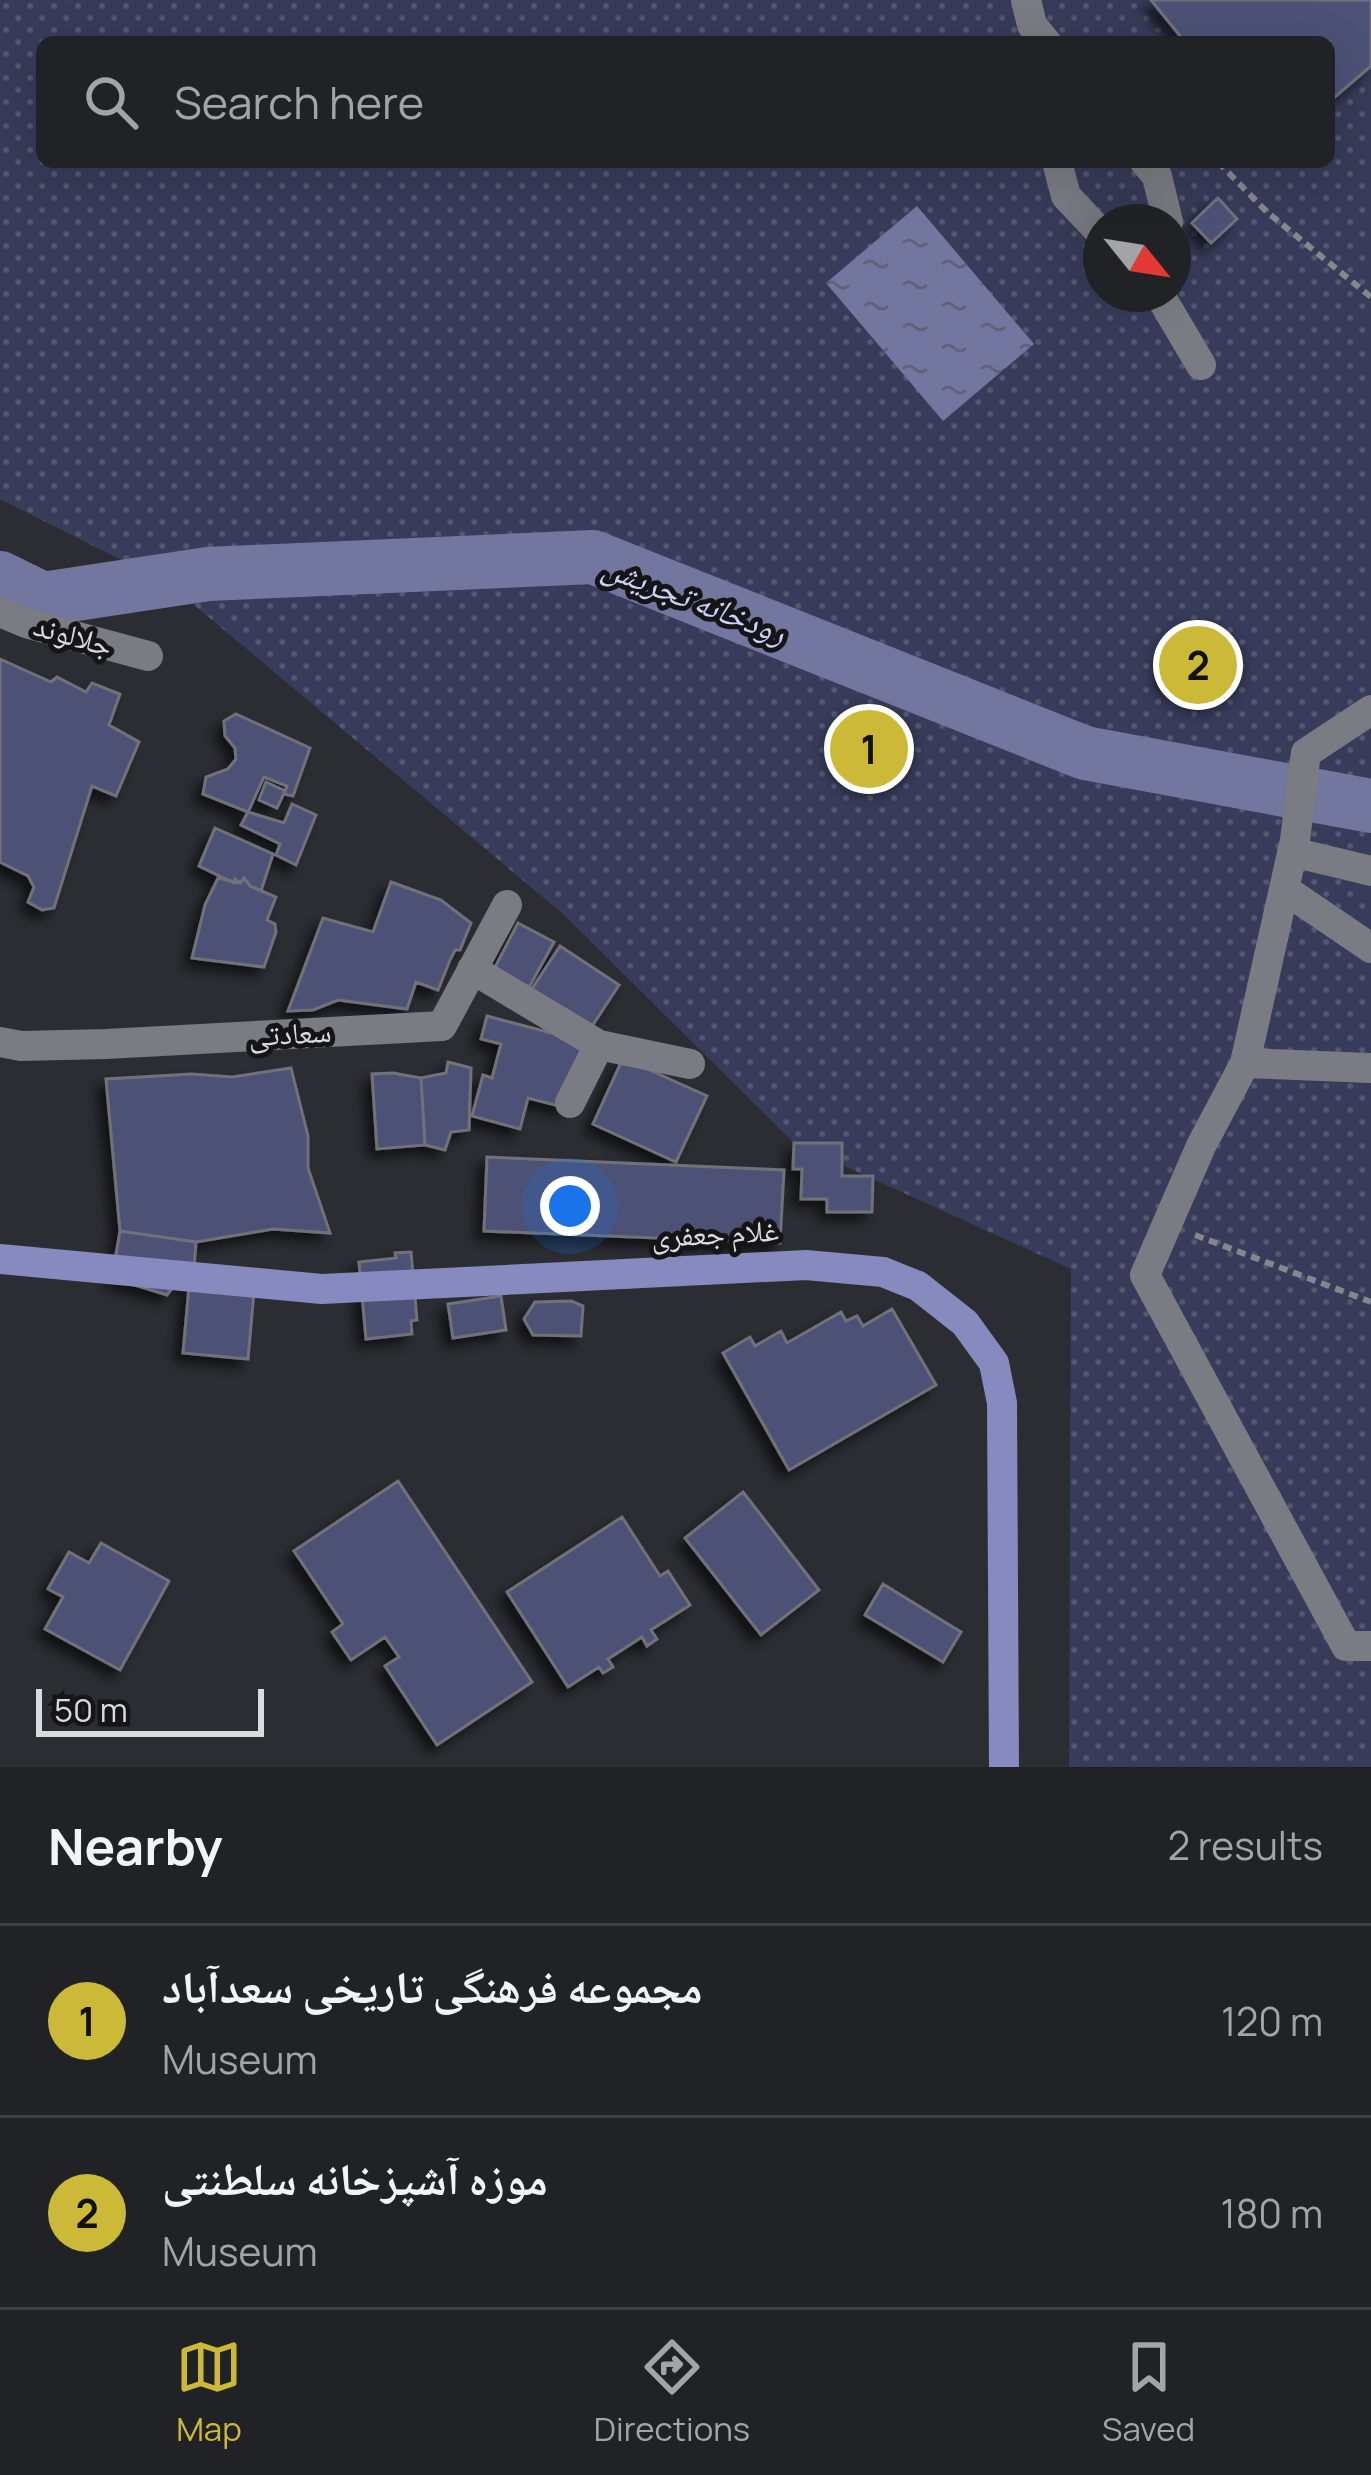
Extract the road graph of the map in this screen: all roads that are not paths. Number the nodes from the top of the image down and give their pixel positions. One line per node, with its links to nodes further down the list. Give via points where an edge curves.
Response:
1 (1059, 168): 4 (street, via 1066,196)
2 (1150, 168): 3 (street)
3 (1164, 204)
4 (1083, 214)
5 (1171, 312): 6 (street)
6 (1201, 365)
7 (0, 612): 8 (street, جلالوند)
8 (148, 656)
9 (1371, 710): 10 (street, via 1306,753)
10 (1293, 846): 11 (street); 12 (street)
11 (1371, 871)
12 (1284, 889): 14 (street); 18 (street)
13 (507, 905): 15 (street, سعادتی)
14 (1371, 948)
15 (472, 969): 16 (street, سعادتی, via 442,1026); 17 (street)
16 (0, 1042)
17 (599, 1045): 19 (street); 21 (street)
18 (1245, 1063): 20 (street); 23 (street, via 1145,1275 1346,1646)
19 (690, 1064)
20 (1371, 1068)
21 (570, 1103)
22 (0, 1259): 24 (main road, غلام جعفری, via 322,1288 806,1265 883,1272 918,1286 965,1323 994,1363 1002,1403)
23 (1371, 1646)
24 (1004, 1767)

